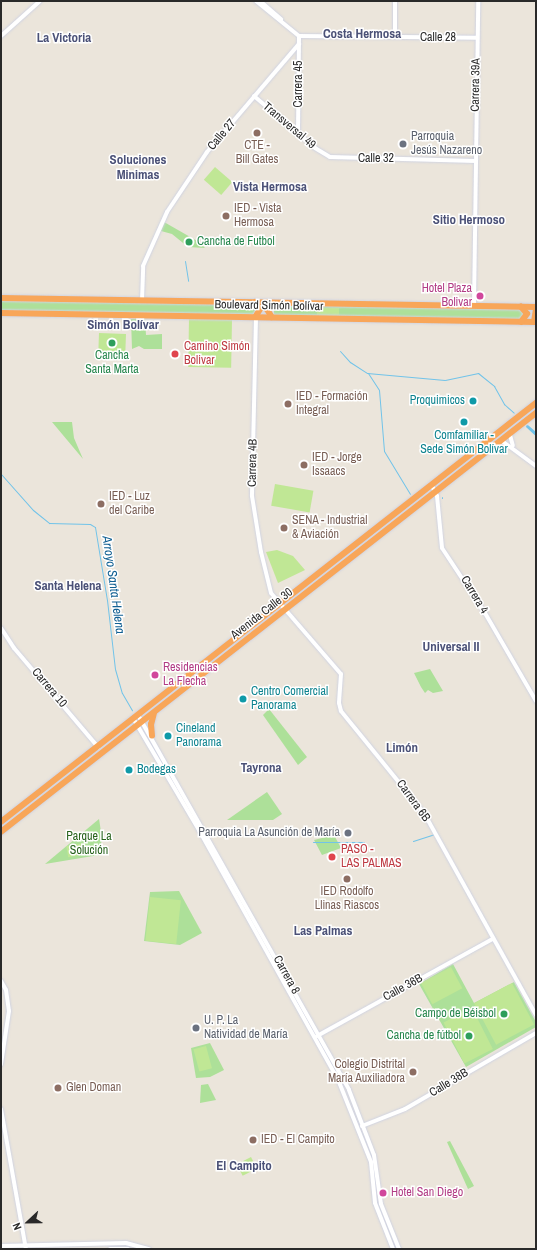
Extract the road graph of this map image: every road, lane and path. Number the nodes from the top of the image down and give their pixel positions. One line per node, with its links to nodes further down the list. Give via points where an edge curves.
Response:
1 (40, 1): 6 (street)
2 (256, 1): 7 (street)
3 (260, 1): 7 (street)
4 (395, 1): 8 (street)
5 (478, 1): 9 (street, Carrera 39A)
6 (5, 33)
7 (300, 35): 8 (street, Calle 28); 10 (street, Carrera 45)
8 (395, 37): 9 (street, Calle 28)
9 (477, 38): 14 (street, Carrera 39A)
10 (299, 44): 11 (street, Calle 27); 12 (street, Carrera 45)
11 (254, 96): 12 (street, Transversal 49); 16 (street, Calle 27, via 207,152 167,212 143,266)
12 (298, 133): 13 (street, Transversal 49)
13 (325, 155): 14 (street, Calle 32, via 344,159)
14 (476, 160): 19 (street, Carrera 39A)
15 (1, 298): 16 (highway, Boulevard Simón Bolívar)
16 (142, 301): 17 (highway, Boulevard Simón Bolívar)
17 (255, 302): 18 (highway, Boulevard Simón Bolívar); 23 (highway, via 260,310)
18 (272, 303): 19 (highway, Boulevard Simón Bolívar); 24 (highway, via 268,310)
19 (474, 306): 20 (highway, Boulevard Simón Bolívar)
20 (521, 307): 21 (highway, Boulevard Simón Bolívar); 25 (highway, via 527,314)
21 (536, 308): 26 (highway)
22 (1, 313): 23 (highway, Boulevard Simón Bolívar)
23 (256, 317): 24 (highway, Boulevard Simón Bolívar); 35 (street, Carrera 4B, via 252,496 271,593)
24 (272, 317): 25 (highway, Boulevard Simón Bolívar)
25 (520, 322): 26 (highway, Boulevard Simón Bolívar)
26 (535, 322)
27 (536, 403): 33 (highway, Avenida Calle 30)
28 (536, 413): 29 (highway, Avenida Calle 30)
29 (510, 434): 30 (highway, Avenida Calle 30); 31 (street)
30 (502, 440): 31 (street); 34 (highway, Avenida Calle 30)
31 (513, 446): 32 (street)
32 (536, 466)
33 (431, 484): 34 (street, Carrera 4); 35 (highway, Avenida Calle 30)
34 (436, 493): 36 (highway, Avenida Calle 30); 38 (street, Carrera 4, via 442,548 482,607)
35 (279, 604): 36 (street, Carrera 6B); 40 (highway, Avenida Calle 30)
36 (285, 610): 39 (highway, Avenida Calle 30); 46 (street, Carrera 6B, via 341,674 341,711 424,813)
37 (1, 628): 43 (street, Carrera 10, via 14,648)
38 (536, 701)
39 (154, 713): 41 (highway, Avenida Calle 30); 42 (highway, via 151,724)
40 (136, 716): 41 (street, Carrera 8); 43 (highway, Avenida Calle 30)
41 (140, 724): 42 (street, Carrera 8); 45 (highway, Avenida Calle 30); 51 (street, Carrera 8)
42 (152, 736): 50 (street, Carrera 8)
43 (98, 746): 44 (highway, Avenida Calle 30)
44 (1, 822)
45 (1, 832)
46 (493, 939): 48 (street, Carrera 6B); 50 (street, Calle 36B)
47 (1, 980): 52 (street, via 8,997 9,1011)
48 (536, 1015)
49 (536, 1033): 55 (street, Calle 38B, via 405,1109)
50 (318, 1035): 51 (street, Calle 36B); 55 (street, Carrera 8, via 349,1090)
51 (314, 1038): 54 (street, Carrera 8, via 339,1082)
52 (1, 1064)
53 (1, 1109): 57 (street)
54 (358, 1126): 55 (street, Calle 38B); 61 (street, Carrera 8, via 373,1168 376,1207)
55 (364, 1126): 62 (street, Carrera 8, via 377,1165 381,1204)
56 (1, 1246): 57 (street)
57 (26, 1247): 60 (street, via 126,1243)
58 (110, 1249): 59 (street)
59 (128, 1249)
60 (149, 1249)
61 (393, 1249)
62 (399, 1249)

